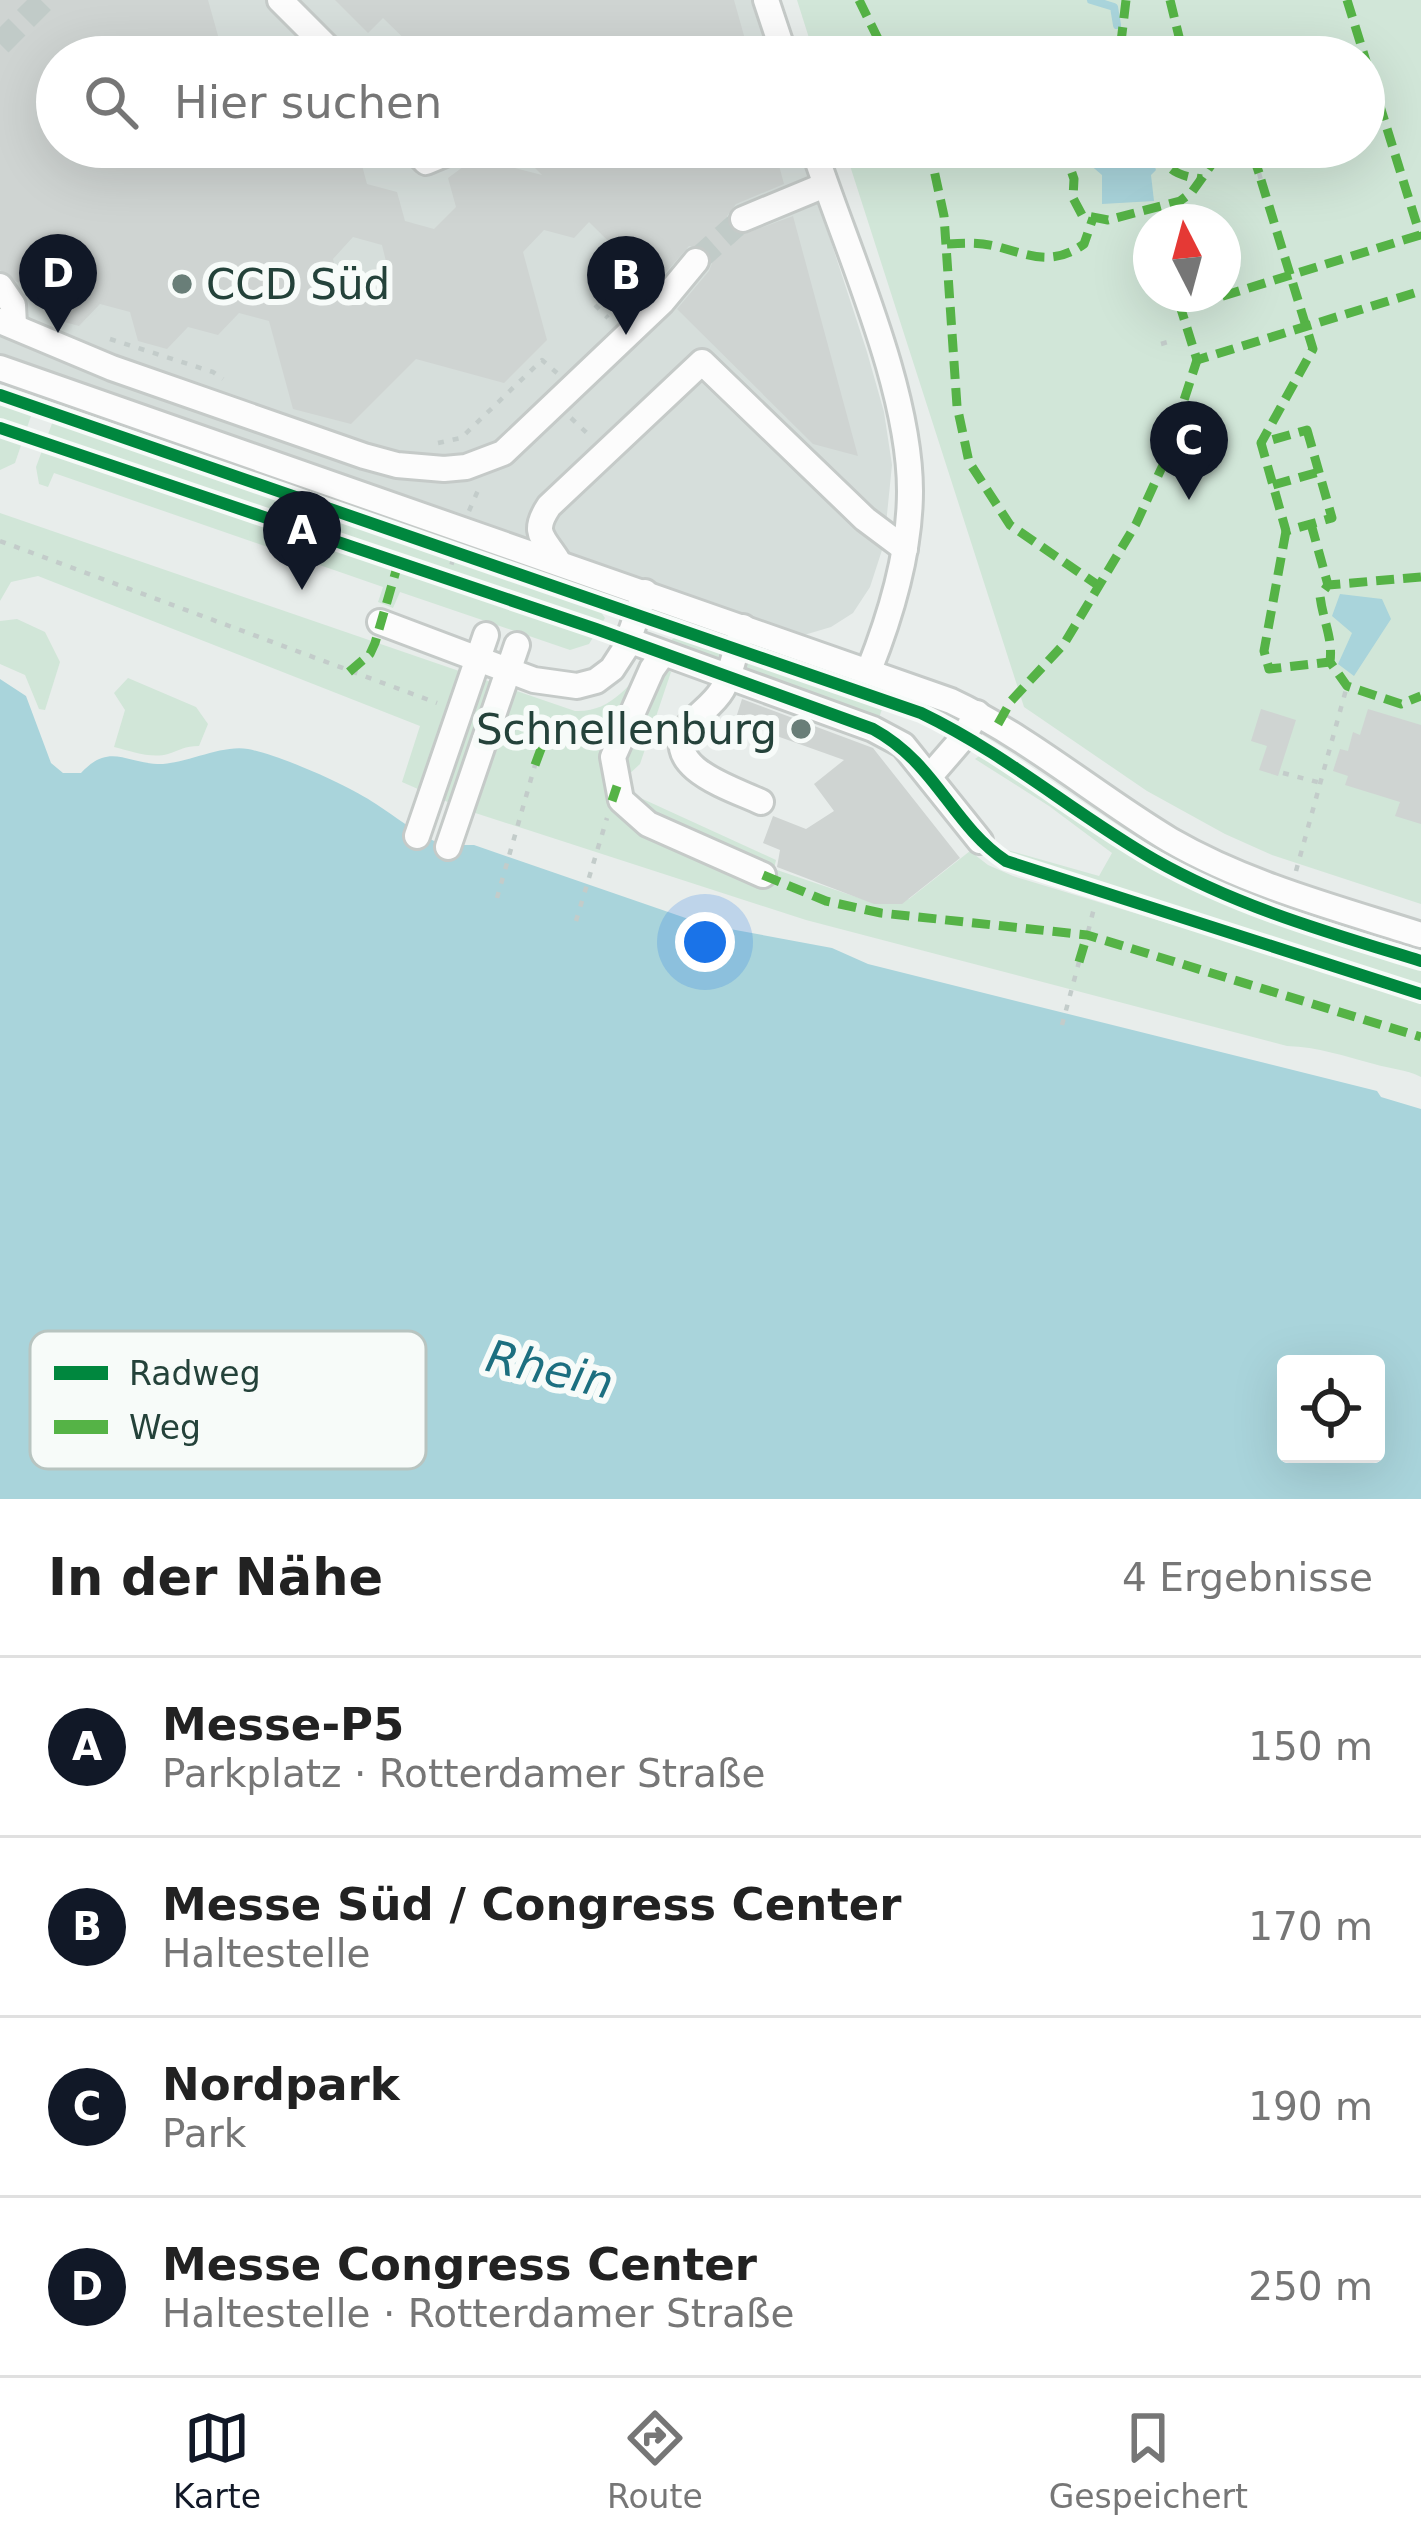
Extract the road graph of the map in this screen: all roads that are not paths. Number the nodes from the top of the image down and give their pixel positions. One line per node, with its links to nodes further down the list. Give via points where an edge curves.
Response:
1 (280, 0): 3 (street)
2 (766, 0): 4 (street)
3 (317, 36)
4 (777, 36)
5 (820, 168): 6 (street)
6 (825, 185): 7 (street); 12 (street, via 890,372 910,490)
7 (743, 219)
8 (695, 261): 10 (street, via 503,453 466,467 364,457)
9 (0, 286): 10 (street, via 14,305)
10 (13, 327): 11 (street)
11 (6, 370): 13 (street)
12 (905, 549): 13 (street, via 702,362 549,506 538,530); 22 (street)
13 (558, 561): 14 (street)
14 (644, 592): 16 (street); 17 (street)
15 (380, 622): 19 (street)
16 (743, 627): 22 (street); 23 (street)
17 (628, 640): 20 (street); 21 (street, via 612,669 577,686)
18 (518, 645): 21 (street)
19 (482, 647): 21 (street); 27 (street)
20 (662, 655): 23 (street); 30 (street, via 616,747 622,800 666,832)
21 (508, 670): 29 (street)
22 (869, 670): 24 (street)
23 (726, 678): 25 (street, via 873,729 902,745); 26 (street, via 686,729 684,754 703,775)
24 (977, 713): 25 (street); 31 (street, via 1173,842 1290,894)
25 (930, 776): 28 (street)
26 (761, 802)
27 (417, 836)
28 (980, 841)
29 (448, 847)
30 (763, 875)
31 (1421, 935)

